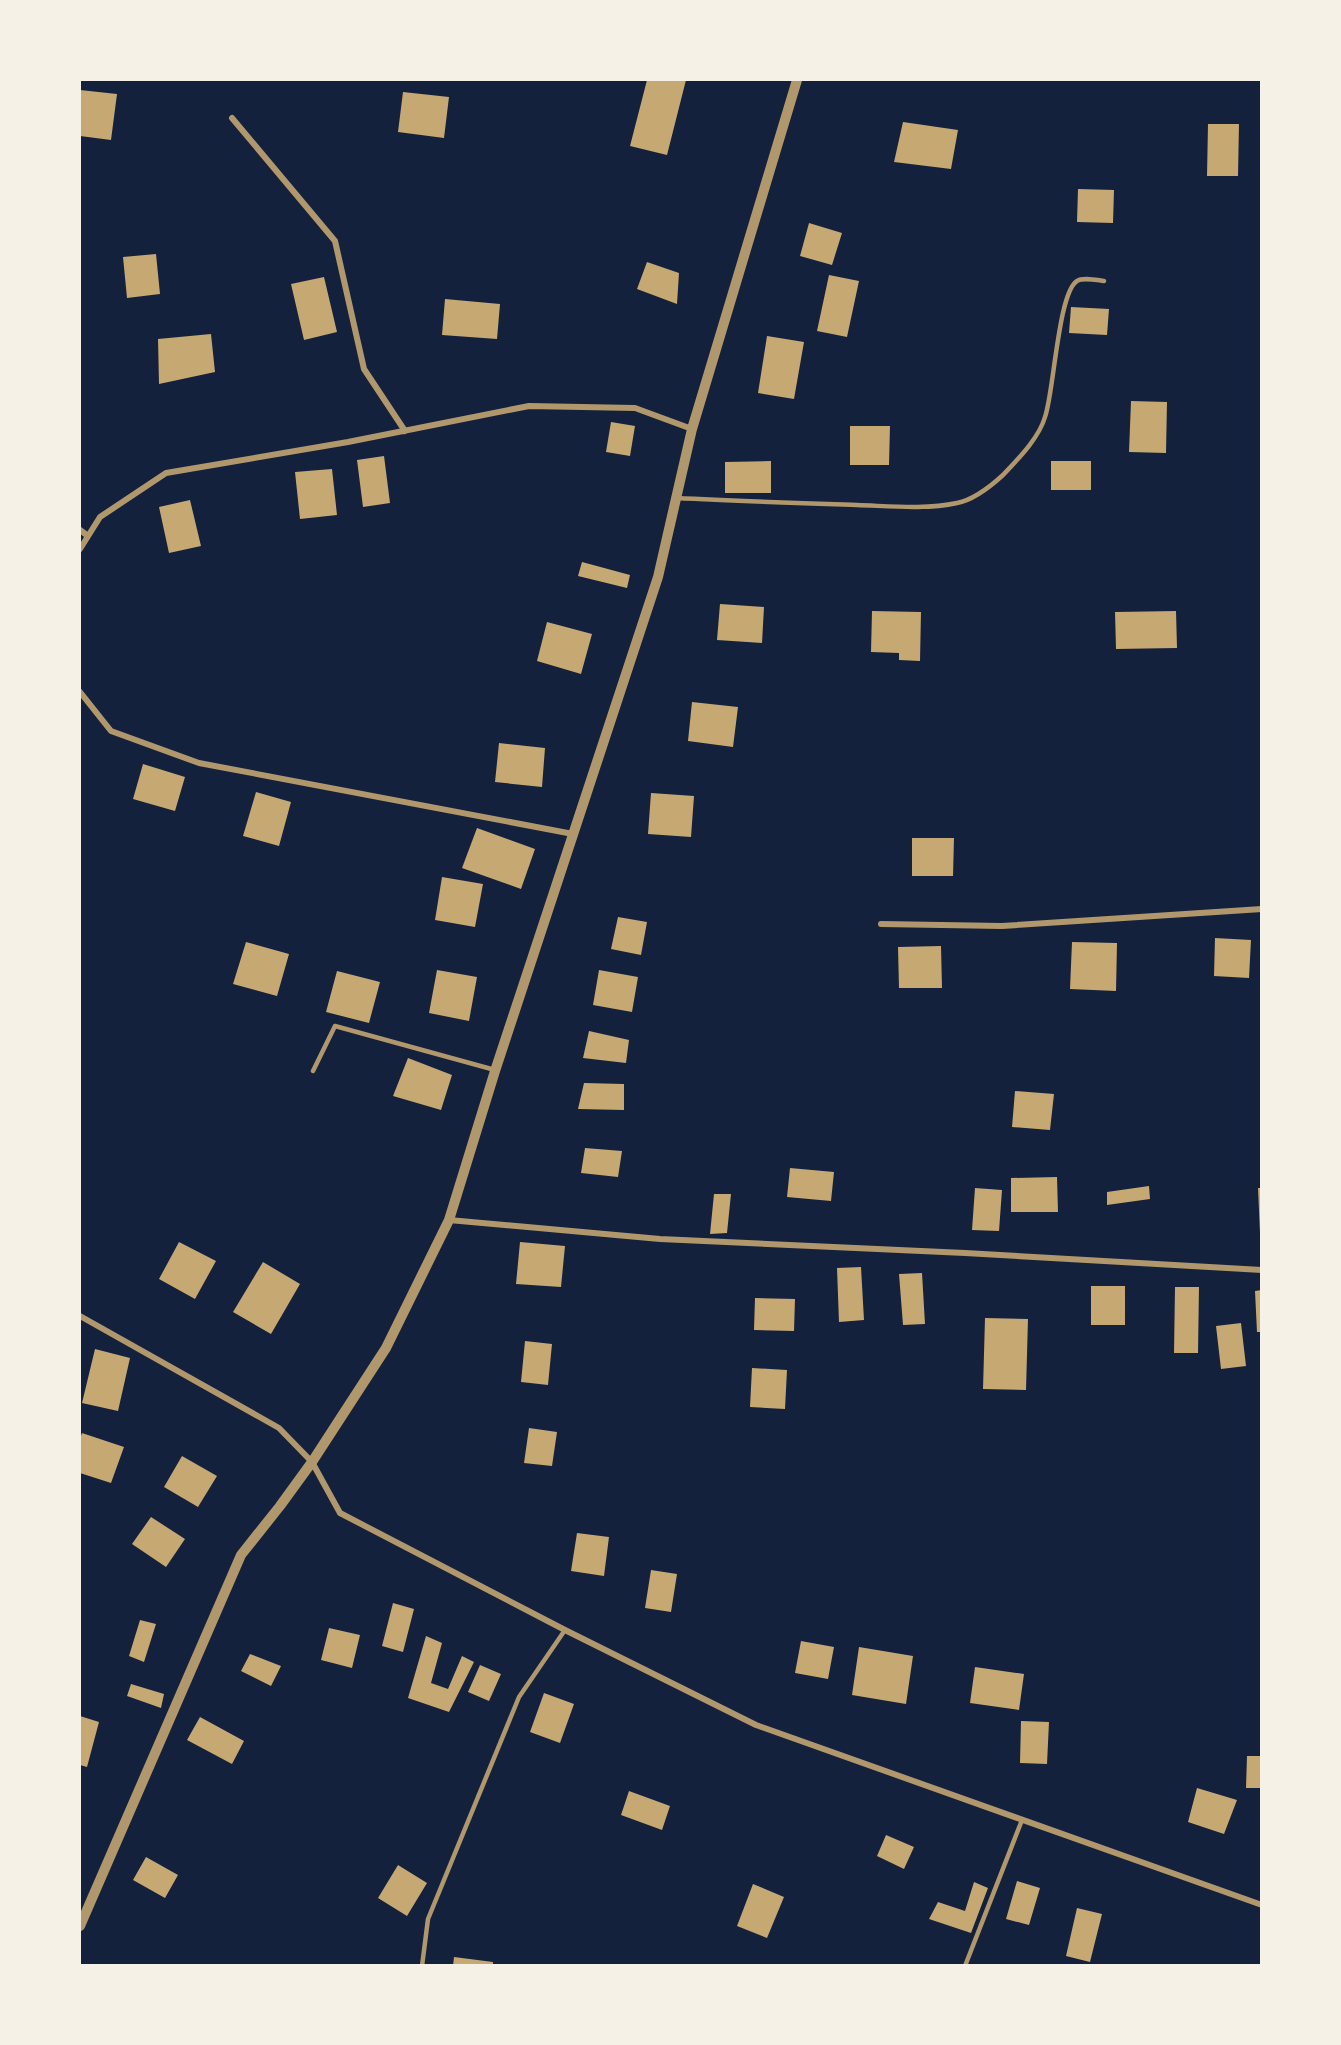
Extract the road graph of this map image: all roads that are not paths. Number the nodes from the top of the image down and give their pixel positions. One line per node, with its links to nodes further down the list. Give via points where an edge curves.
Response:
1 (797, 80): 4 (street)
2 (232, 118): 5 (street, via 335,242 364,369)
3 (1104, 281): 6 (lane, via 1079,280 1073,285 1065,302 1045,420 1015,462 971,498 939,506)
4 (692, 429): 5 (street, via 635,408 529,406); 6 (street)
5 (405, 431): 8 (street, via 166,473 100,517)
6 (676, 498): 11 (street, via 658,577)
7 (80, 530): 8 (street)
8 (87, 537): 9 (street)
9 (80, 549)
10 (80, 692): 11 (street, via 111,731 200,762)
11 (573, 834): 15 (street)
12 (1262, 909): 13 (street, via 1002,926)
13 (881, 924)
14 (313, 1071): 15 (lane, via 335,1026)
15 (495, 1071): 16 (street)
16 (449, 1220): 17 (street, via 660,1239); 19 (street, via 386,1348)
17 (1262, 1270)
18 (80, 1316): 19 (street, via 279,1428)
19 (312, 1462): 20 (street, via 340,1513); 23 (street, via 241,1555)
20 (566, 1630): 21 (street, via 756,1725); 24 (lane, via 519,1697 428,1920)
21 (1022, 1820): 22 (street); 25 (lane)
22 (1262, 1905)
23 (80, 1926)
24 (422, 1965)
25 (965, 1965)

